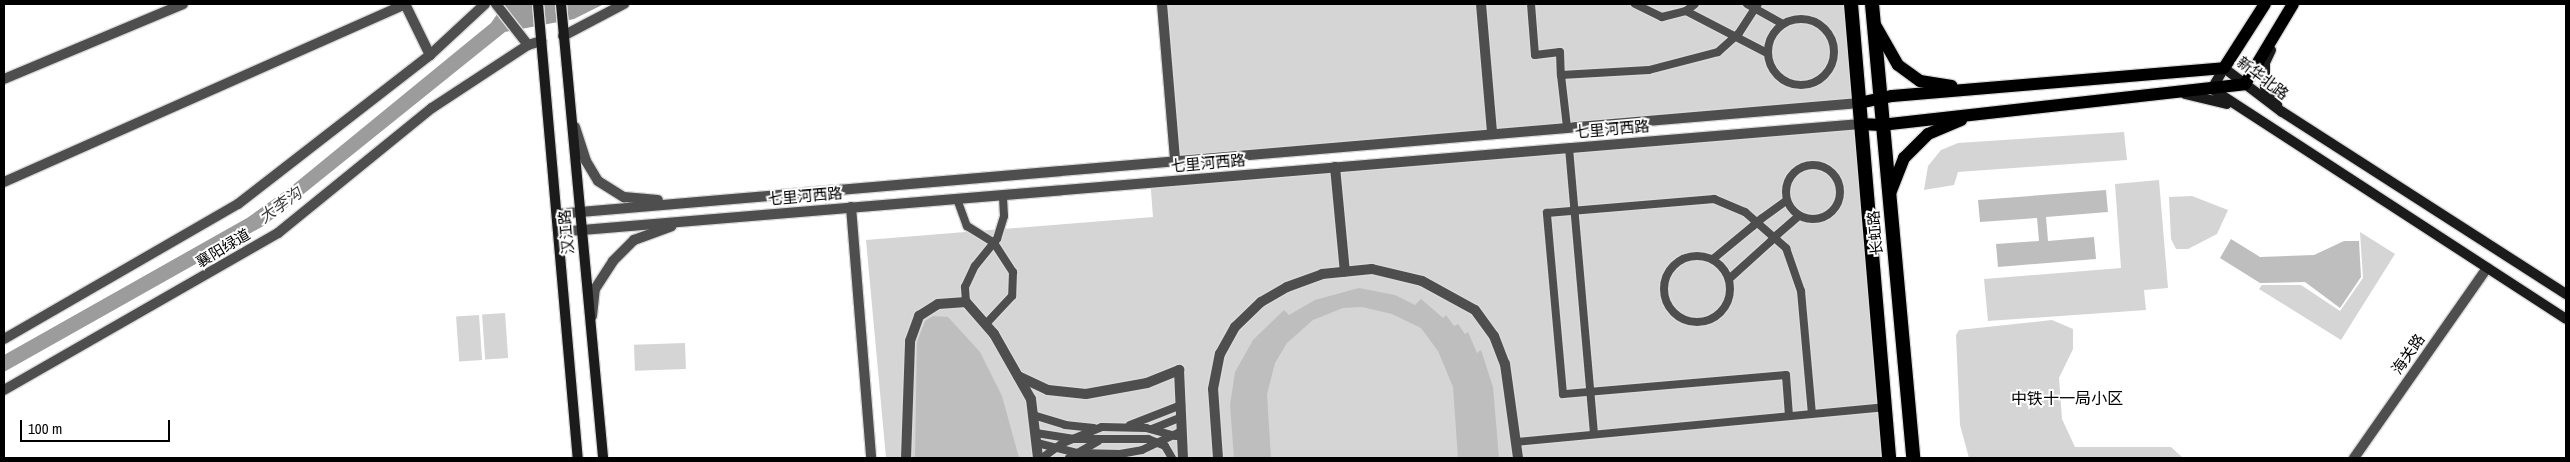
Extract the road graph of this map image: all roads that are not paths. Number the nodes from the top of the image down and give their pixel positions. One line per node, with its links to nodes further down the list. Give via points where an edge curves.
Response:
1 (183, 4): 33 (street)
2 (406, 4): 29 (street); 51 (street)
3 (485, 4): 29 (street)
4 (538, 4): 26 (main road, 汉江路)
5 (561, 4): 23 (main road, 汉江路)
6 (624, 4): 23 (street)
7 (1162, 4): 49 (street)
8 (1481, 4): 47 (street)
9 (1532, 4): 32 (street, via 1535,54 1560,52)
10 (1635, 4): 19 (street, via 1662,17)
11 (1695, 4): 19 (street)
12 (1747, 4): 18 (street)
13 (1851, 4): 39 (highway, 长虹路)
14 (1872, 4): 21 (highway, 长虹路)
15 (2265, 4): 25 (main road)
16 (2293, 4): 20 (main road)
17 (497, 5): 27 (street)
18 (1757, 6): 22 (street); 24 (street)
19 (1686, 11): 24 (street)
20 (2282, 20): 34 (main road); 41 (main road, via 2265,63 2265,87)
21 (1874, 23): 36 (main road, via 1898,65 1920,81); 38 (highway, 长虹路)
22 (1783, 24): 28 (street, via 1771,36); 28 (street, via 1809,20 1826,30 1833,47 1828,71 1810,83 1794,84 1777,75)
23 (563, 36): 42 (main road, 汉江路)
24 (1735, 36): 28 (street); 32 (street, via 1718,52 1678,64 1649,70)
25 (2243, 38): 30 (main road); 31 (main road, via 2220,60)
26 (541, 41): 27 (street, 襄阳绿道); 60 (main road, 汉江路)
27 (528, 45): 77 (street, 襄阳绿道, via 432,108 278,233)
28 (1767, 53)
29 (430, 54): 75 (street, via 238,204)
30 (2224, 68): 31 (main road, 新华北路); 34 (main road, 新华北路); 35 (main road)
31 (2168, 72): 36 (main road, 新华北路)
32 (1561, 75): 46 (street)
33 (4, 79)
34 (2245, 84): 35 (main road); 41 (main road, 新华北路)
35 (2212, 89): 37 (main road); 40 (main road)
36 (1972, 90): 38 (main road, 新华北路)
37 (2169, 93): 40 (main road, via 2213,99); 43 (main road)
38 (1880, 98): 39 (main road, 新华北路); 45 (highway, 长虹路)
39 (1859, 103): 44 (highway, 长虹路); 46 (street, 七里河西路)
40 (2242, 109): 67 (main road)
41 (2282, 112): 70 (main road, 新华北路)
42 (570, 114): 56 (street, via 586,161 598,181 624,197); 59 (main road, 汉江路)
43 (1973, 115): 45 (main road); 53 (main road, via 1928,134 1904,158)
44 (1861, 124): 45 (main road); 48 (street, 七里河西路); 80 (highway, 长虹路)
45 (1881, 125): 53 (highway, 长虹路)
46 (1567, 127): 47 (street, 七里河西路)
47 (1492, 133): 49 (street, 七里河西路)
48 (1569, 148): 50 (street, 七里河西路); 58 (street)
49 (1175, 160): 56 (street, 七里河西路)
50 (1335, 167): 52 (street, 七里河西路); 68 (street)
51 (4, 182)
52 (1003, 195): 54 (street, 七里河西路); 65 (street, via 1004,216)
53 (1888, 198): 109 (highway, 长虹路)
54 (957, 199): 57 (street, 七里河西路); 65 (street, via 967,226)
55 (1787, 200): 61 (street); 61 (street, via 1787,184 1803,167 1826,168 1838,179 1841,194 1835,209 1814,220); 66 (street, bridge)
56 (684, 202): 59 (street, 七里河西路)
57 (851, 207): 62 (street, 七里河西路); 100 (street)
58 (1575, 210): 78 (street); 78 (street, via 1547,213 1562,394); 81 (street, via 1714,199 1745,212 1786,248 1800,291)
59 (579, 212): 60 (street, 七里河西路); 63 (main road, 汉江路)
60 (557, 214): 64 (main road, 汉江路)
61 (1799, 216): 69 (street, bridge)
62 (684, 221): 63 (street, 七里河西路); 74 (street, via 634,240 612,261 595,289)
63 (581, 230): 64 (street, 七里河西路); 74 (main road, 汉江路)
64 (558, 232): 98 (main road, 汉江路)
65 (994, 243): 71 (street, via 971,273 965,287); 73 (street, via 1013,272 1012,296)
66 (1713, 259): 69 (street); 69 (street, via 1696,256 1672,266 1663,290 1668,307 1689,322 1707,321 1727,305)
67 (2487, 268): 72 (main road); 110 (street, 海关路)
68 (1345, 272): 94 (street, via 1372,268 1402,274 1451,294 1475,310 1494,336 1506,364); 106 (street, via 1322,274 1287,287 1261,302 1235,327 1220,354 1213,389)
69 (1729, 279)
70 (2566, 294)
71 (966, 302): 73 (street); 101 (street, via 938,304 919,316 910,341)
72 (2566, 319)
73 (986, 324): 76 (street)
74 (591, 332): 99 (main road, 汉江路)
75 (4, 339)
76 (1018, 376): 79 (street, via 1048,390 1086,394 1147,383 1179,370); 82 (street, via 1031,399)
77 (4, 390)
78 (1590, 392): 83 (street, via 1786,375); 88 (street)
79 (1181, 405): 84 (street); 85 (street, via 1153,418)
80 (1885, 407): 81 (street); 108 (highway, 长虹路)
81 (1812, 414): 83 (street)
82 (1033, 415): 86 (street, via 1065,425); 90 (street)
83 (1789, 416): 88 (street)
84 (1181, 417): 87 (street); 89 (street)
85 (1115, 426): 86 (street); 87 (street)
86 (1102, 427): 92 (street)
87 (1151, 429): 89 (street); 91 (street)
88 (1594, 434): 94 (street)
89 (1180, 435): 95 (street); 105 (street)
90 (1036, 438): 92 (street); 96 (street); 102 (street)
91 (1123, 438): 93 (street); 95 (street)
92 (1073, 439): 93 (street); 96 (street)
93 (1110, 439): 97 (street)
94 (1516, 442): 107 (street)
95 (1160, 443): 97 (street, via 1120,454); 104 (street)
96 (1056, 448): 97 (street); 103 (street)
97 (1072, 455)
98 (578, 458)
99 (603, 458)
100 (871, 458)
101 (906, 458)
102 (1038, 458)
103 (1042, 458)
104 (1172, 458)
105 (1183, 458)
106 (1218, 458)
107 (1518, 458)
108 (1889, 458)
109 (1913, 458)
110 (2354, 458)

